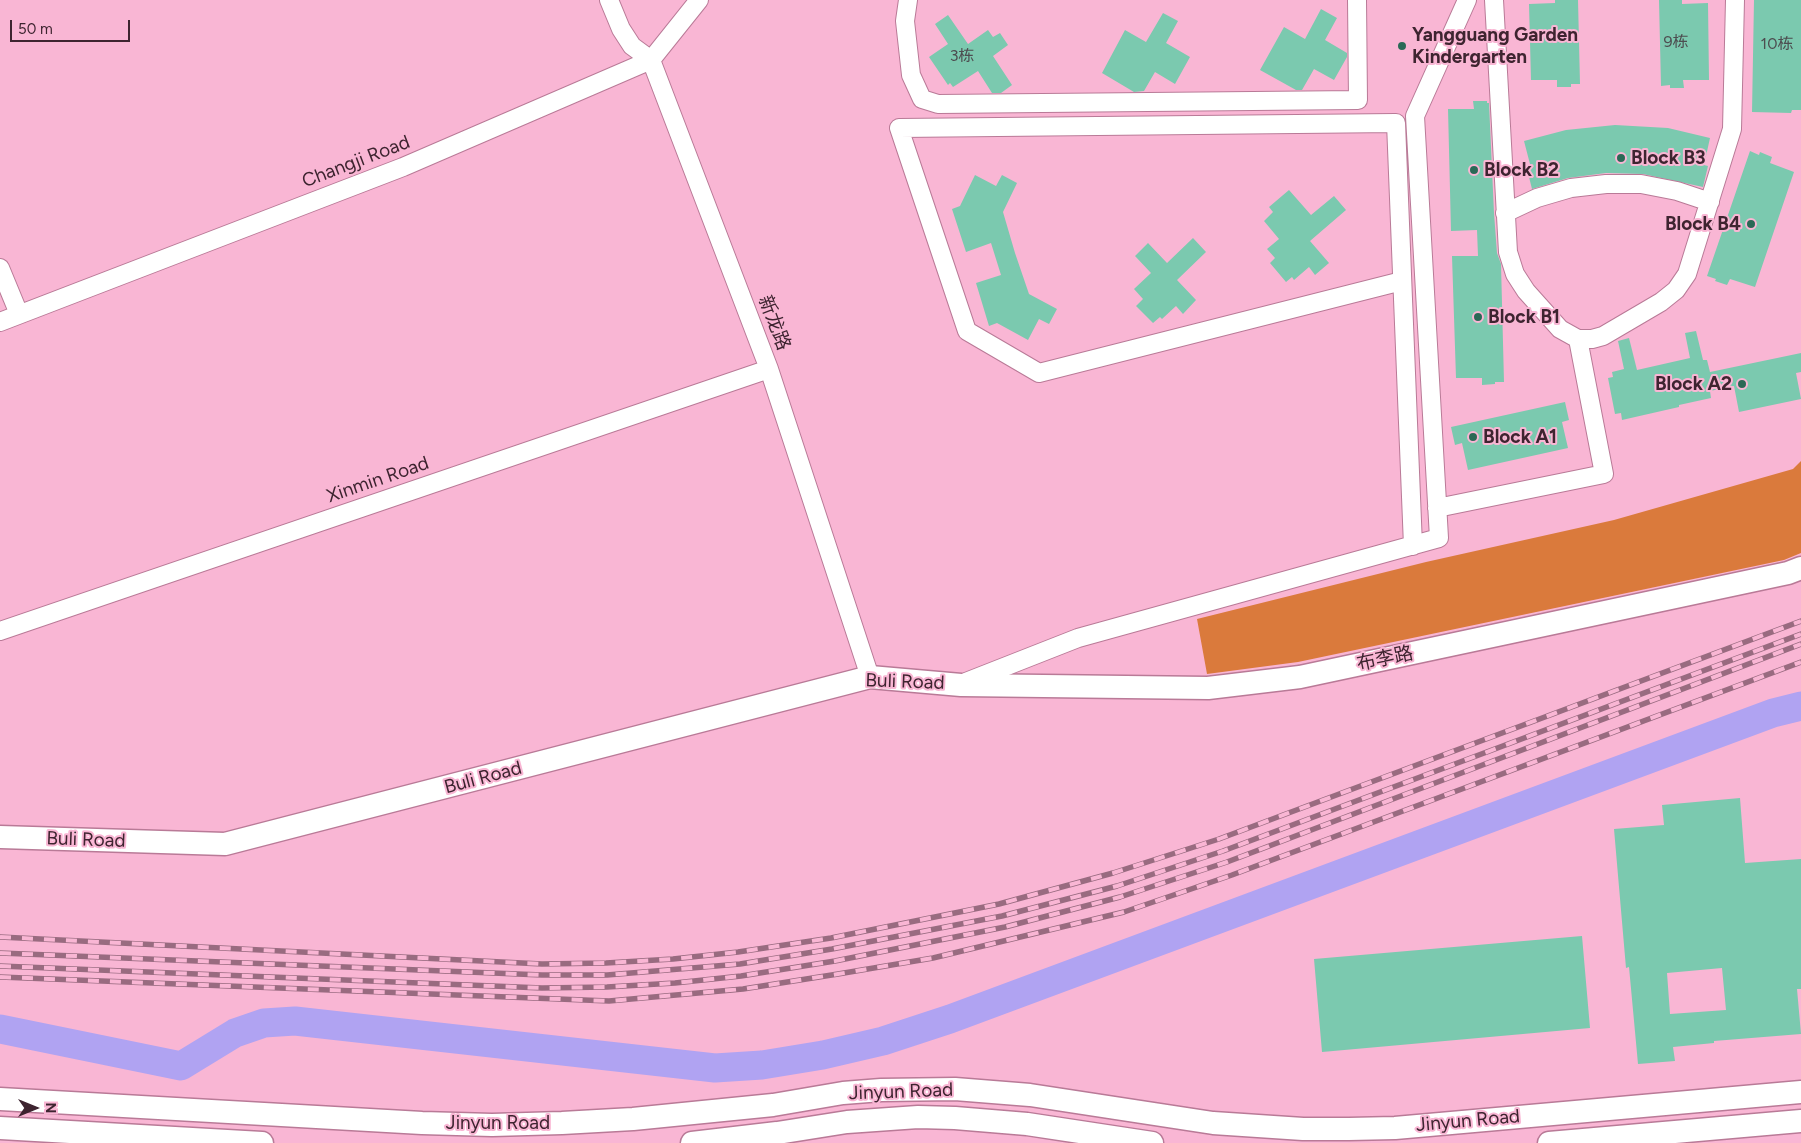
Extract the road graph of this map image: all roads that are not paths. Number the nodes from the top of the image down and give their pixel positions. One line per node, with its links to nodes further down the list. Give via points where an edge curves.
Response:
1 (609, 0): 8 (street, via 632,46)
2 (699, 0): 8 (street, Changji Road)
3 (908, 0): 4 (street, via 905,21 911,75 922,99 938,104 1358,100)
4 (1357, 0)
5 (1466, 0): 17 (street, via 1415,116)
6 (1494, 0): 10 (street)
7 (1735, 0): 9 (street, via 1732,129)
8 (651, 60): 13 (street, Changji Road, via 404,167); 16 (street, 新龙路)
9 (1710, 202): 10 (street, via 1676,190 1606,184 1537,198); 15 (street, via 1691,265 1676,290 1603,336)
10 (1505, 213): 15 (street, via 1508,252 1515,274 1560,329)
11 (0, 268): 13 (street)
12 (1402, 281): 12 (street, via 1396,123 899,128 967,331 1039,373); 18 (street)
13 (19, 314): 14 (street, Changji Road)
14 (0, 322)
15 (1578, 339): 17 (street, via 1604,474)
16 (769, 369): 20 (street, Xinmin Road); 21 (street, 新龙路)
17 (1436, 508): 18 (street, via 1439,538)
18 (1413, 546): 22 (street, via 1078,638)
19 (1801, 568): 22 (main road, 布李路, via 1300,677 1208,688)
20 (0, 631)
21 (870, 677): 22 (main road, Buli Road); 23 (main road, Buli Road, via 225,844)
22 (961, 684)
23 (1, 832)
24 (1801, 1092): 25 (main road, Jinyun Road, via 1395,1128 1349,1129 1213,1123 1030,1095 955,1089 843,1093 729,1110 633,1119 492,1124 412,1123)
25 (0, 1099)
26 (1801, 1121): 31 (main road)
27 (0, 1128): 28 (main road)
28 (262, 1143)
29 (692, 1143): 30 (main road, Jinyun Road, via 847,1122 918,1117 1008,1122)
30 (1152, 1143)
31 (1550, 1143)

